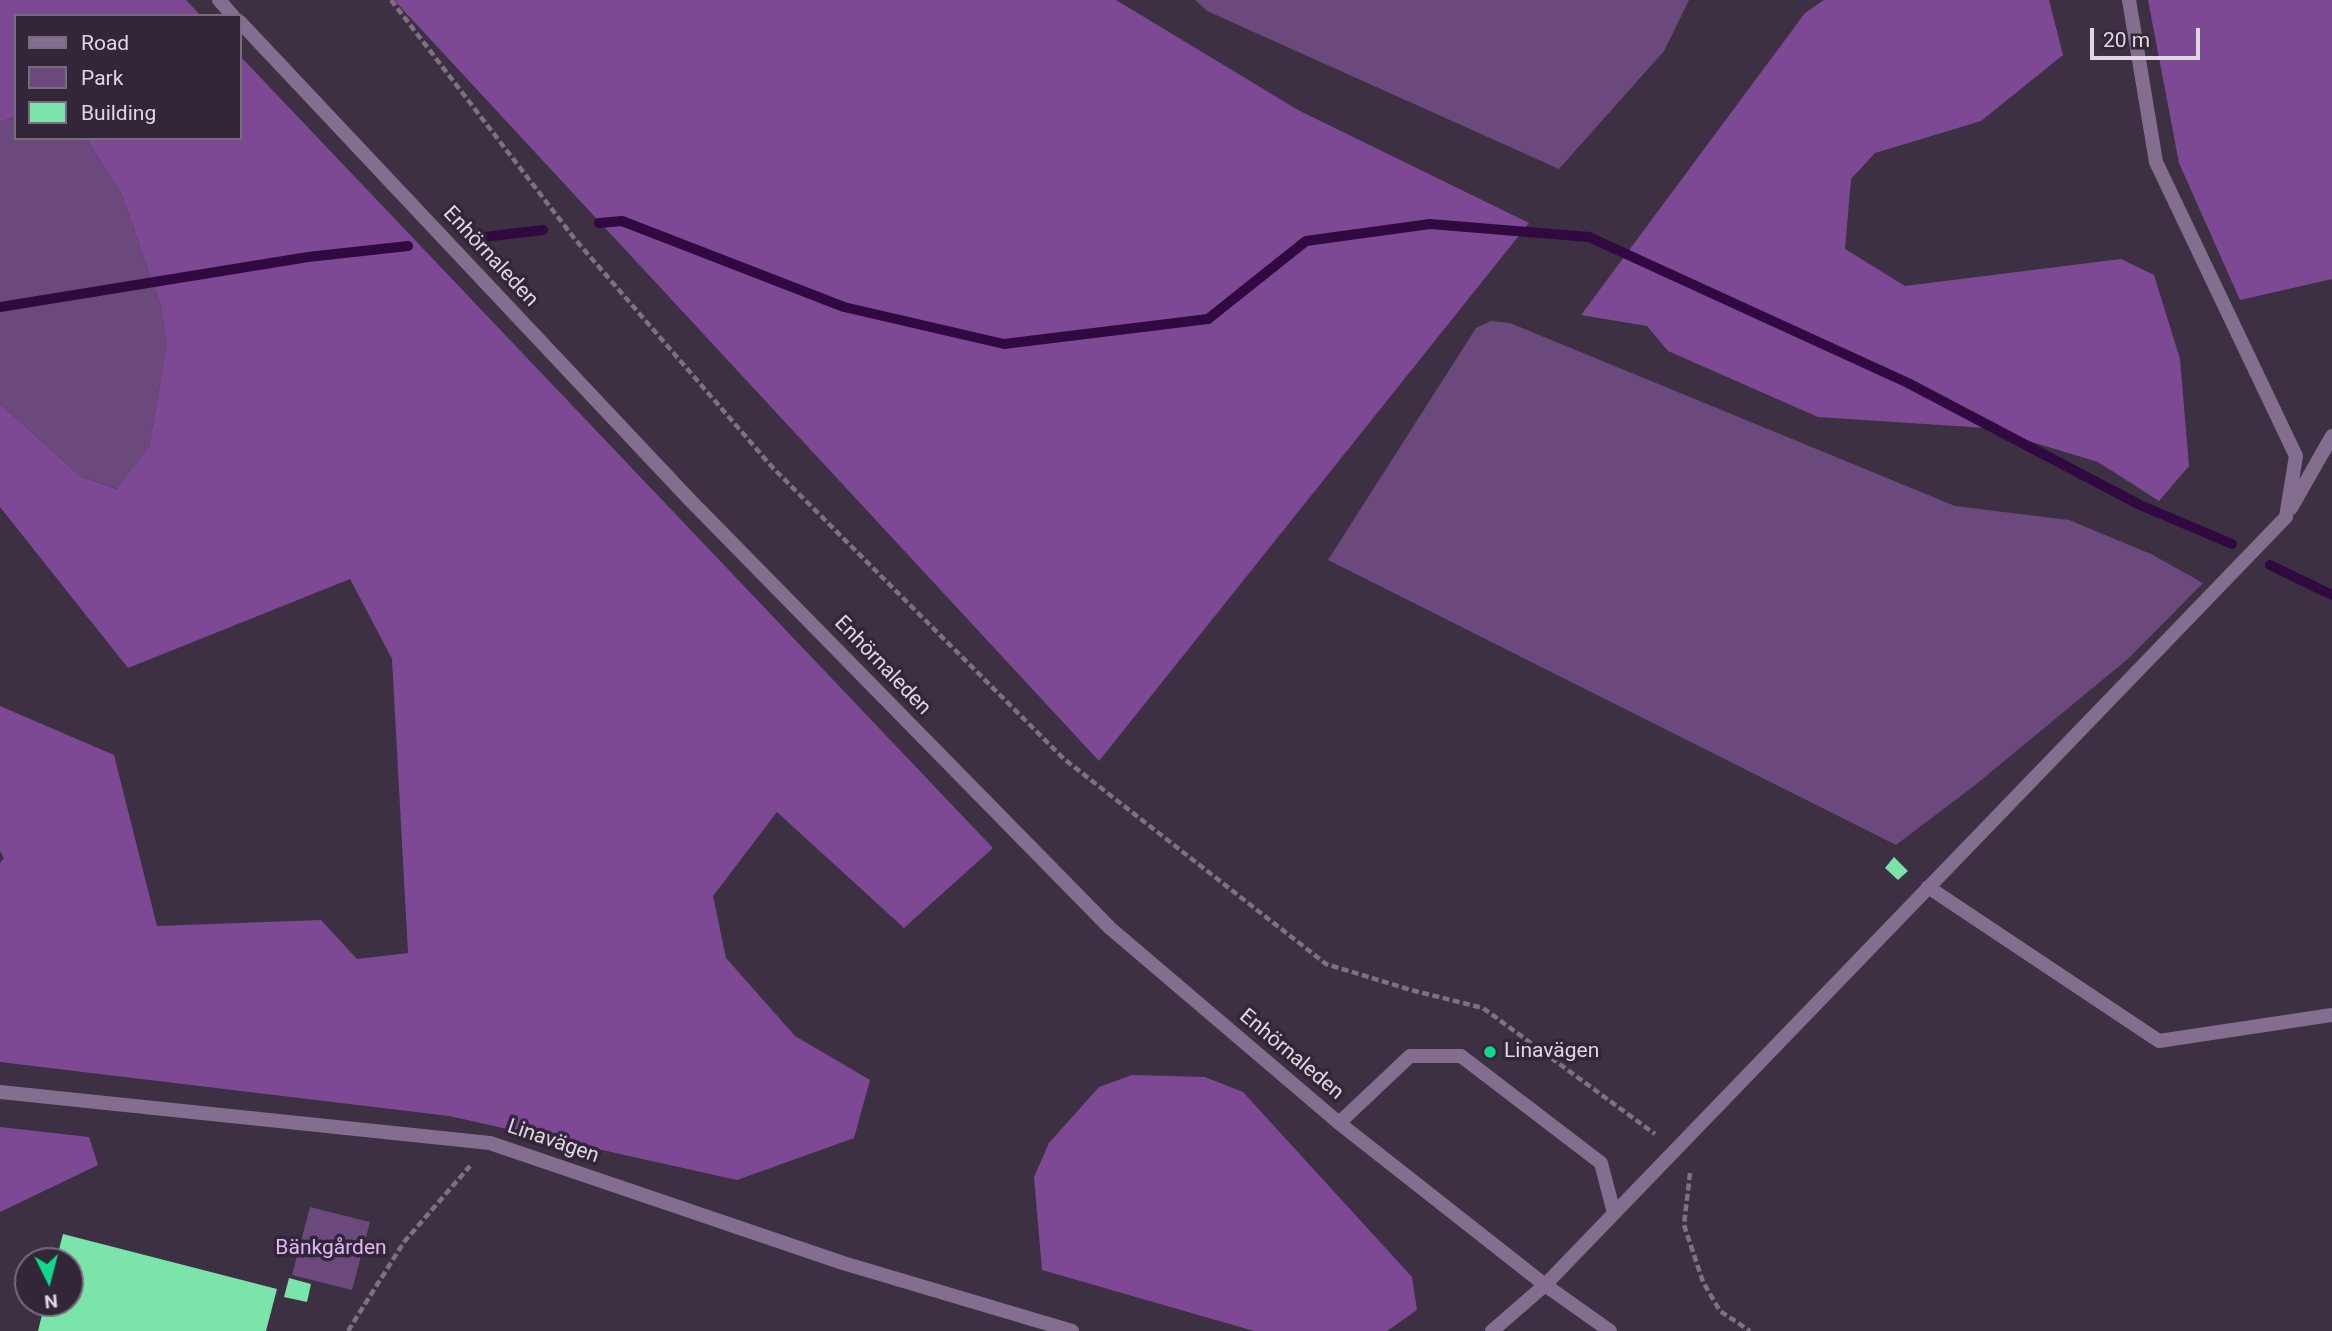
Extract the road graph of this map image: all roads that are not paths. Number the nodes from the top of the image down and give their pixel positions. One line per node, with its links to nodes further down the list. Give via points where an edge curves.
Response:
1 (219, 0): 3 (street)
2 (2129, 0): 6 (street, via 2156,162 2296,456)
3 (231, 14)
4 (242, 24): 10 (street, Enhörnaleden, via 689,499 1110,928)
5 (2332, 436): 6 (street)
6 (2287, 517): 7 (street)
7 (1928, 887): 8 (street, via 2159,1041); 11 (street)
8 (2332, 1015)
9 (0, 1092): 13 (street, Linavägen, via 490,1143 843,1263)
10 (1339, 1123): 11 (street, via 1410,1056 1461,1056 1601,1163); 12 (street, Enhörnaleden)
11 (1614, 1213): 12 (street)
12 (1545, 1285): 14 (street); 15 (street, Enhörnaleden)
13 (1072, 1331)
14 (1492, 1331)
15 (1611, 1331)

